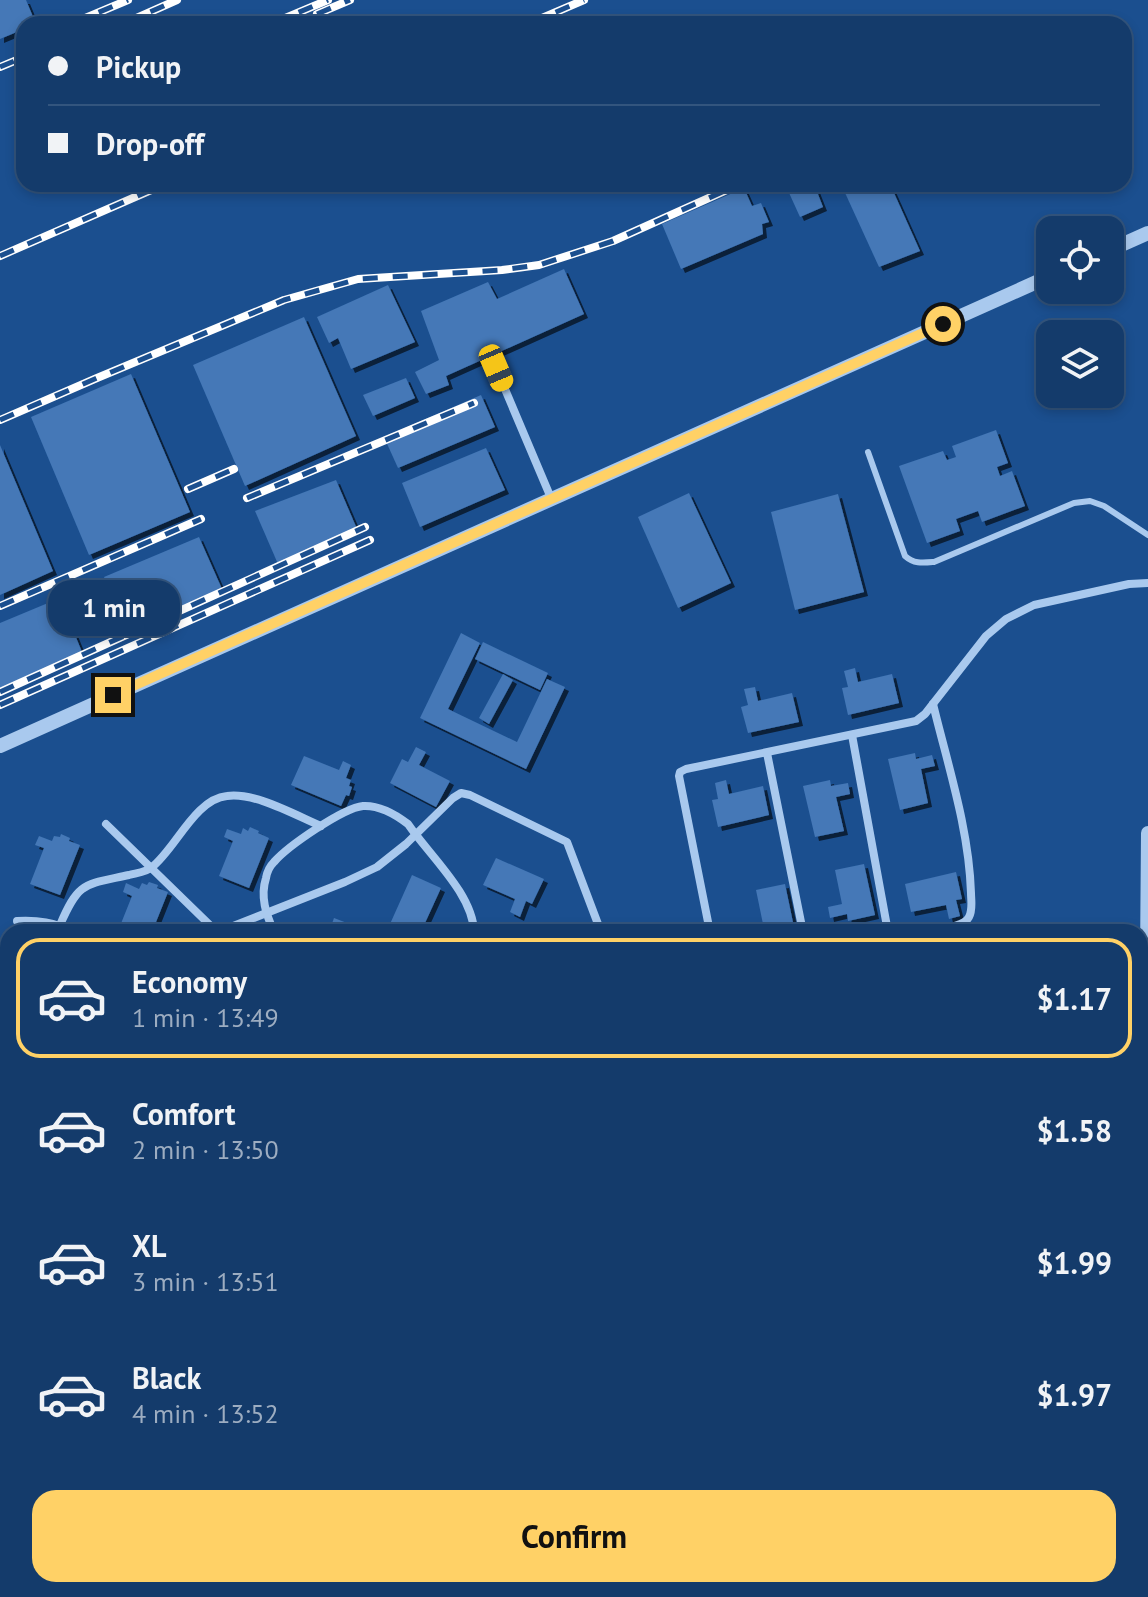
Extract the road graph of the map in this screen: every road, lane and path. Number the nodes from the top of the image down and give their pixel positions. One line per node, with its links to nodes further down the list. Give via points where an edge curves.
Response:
1 (1148, 233): 2 (street)
2 (1124, 244)
3 (1036, 282): 6 (street)
4 (496, 368): 6 (street)
5 (868, 452): 7 (lane, via 905,556 912,562 934,562 1090,501)
6 (551, 498): 11 (street)
7 (1148, 535)
8 (1148, 583): 9 (street, via 1034,605 1006,619 986,636)
9 (933, 704): 10 (street, via 916,721); 30 (street, via 968,850 971,910)
10 (852, 735): 12 (street); 29 (street)
11 (0, 746)
12 (767, 753): 27 (street, via 686,769 679,775); 28 (street)
13 (106, 824): 17 (street)
14 (321, 826): 16 (street, via 363,806 396,814); 17 (street, via 242,796 225,796 211,800); 18 (street, via 271,865 263,892)
15 (1148, 833): 31 (street)
16 (415, 835): 18 (street, via 377,867); 25 (street, via 463,898); 26 (street, via 461,793 565,840)
17 (151, 868): 21 (street, via 78,891); 22 (street)
18 (266, 913): 23 (street); 24 (street)
19 (17, 921): 20 (street)
20 (56, 924)
21 (60, 924)
22 (210, 924)
23 (238, 924)
24 (271, 924)
25 (474, 924)
26 (598, 924)
27 (708, 924)
28 (801, 924)
29 (887, 924)
30 (960, 924)
31 (1147, 924)

